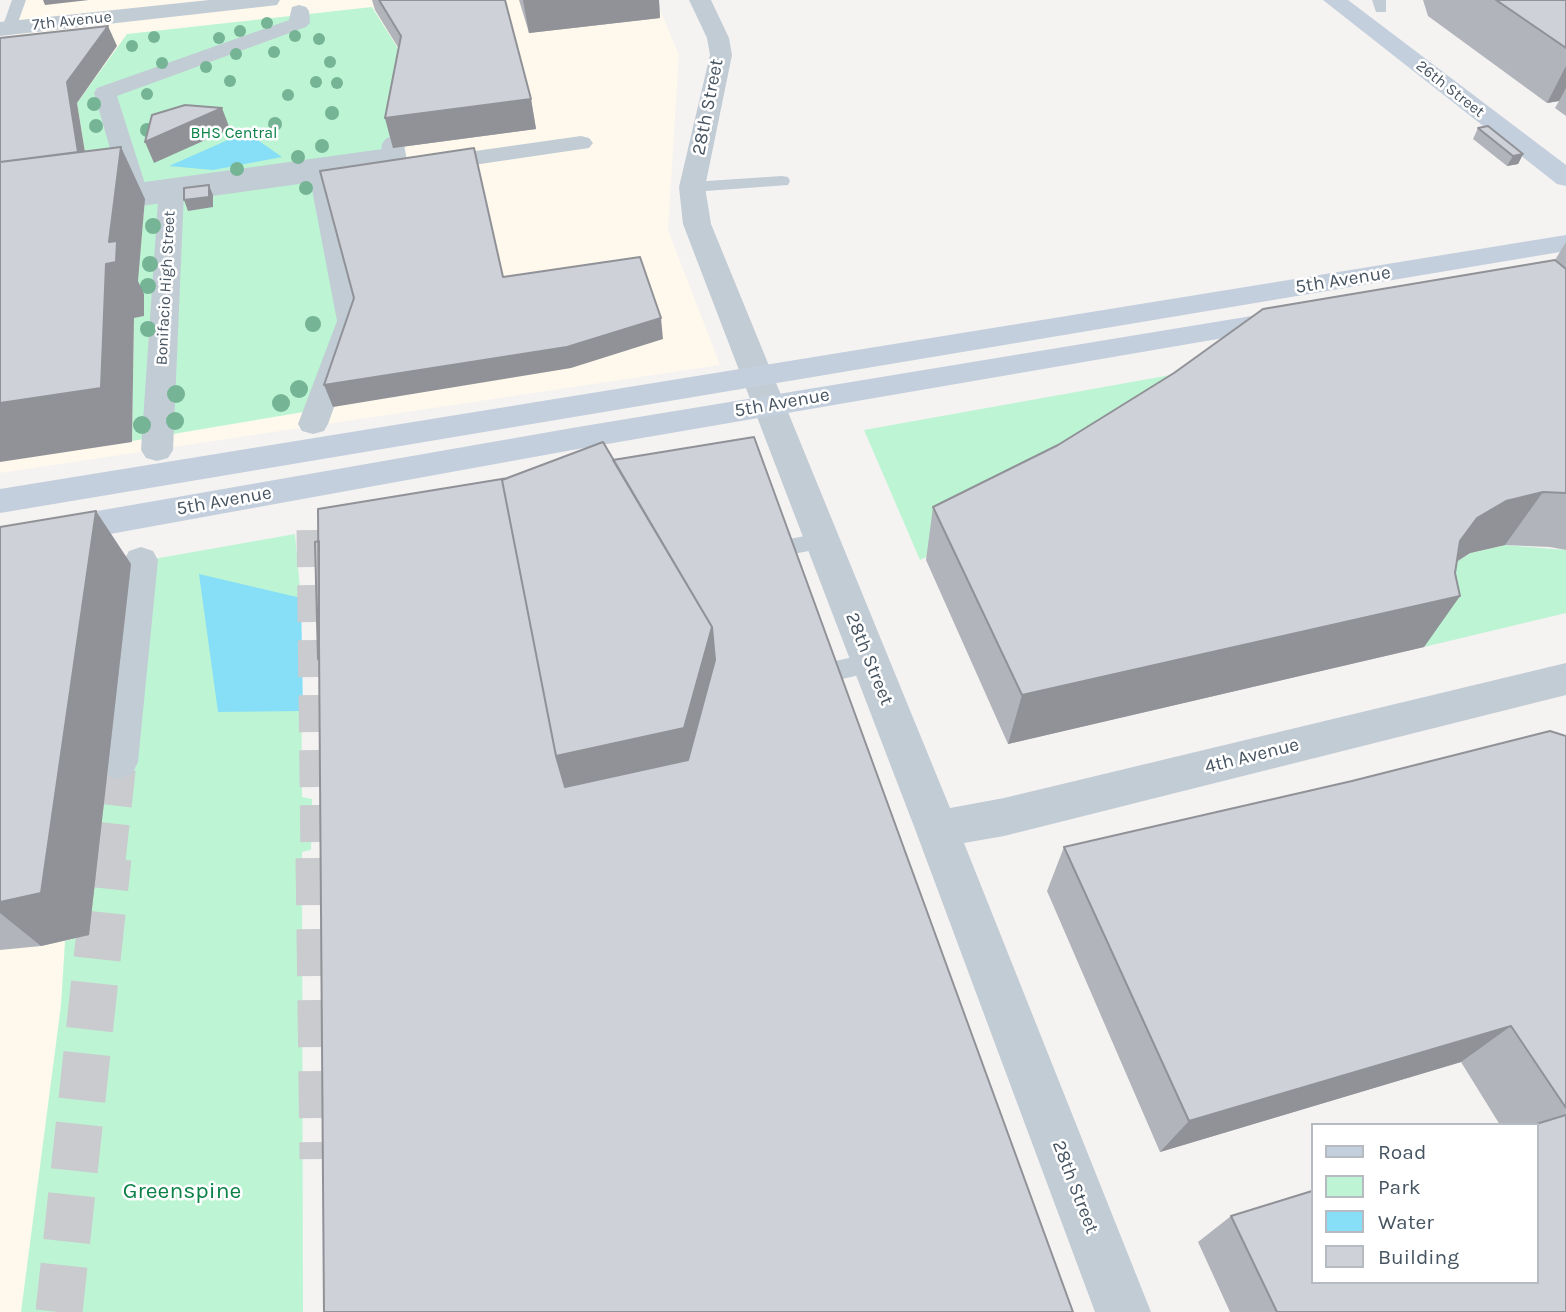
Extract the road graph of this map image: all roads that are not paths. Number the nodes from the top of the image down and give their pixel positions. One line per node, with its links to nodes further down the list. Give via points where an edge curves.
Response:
1 (19, 0): 7 (lane)
2 (269, 0): 7 (street, 7th Avenue)
3 (700, 0): 13 (street, 28th Street, via 721,55)
4 (1334, 0): 11 (main road, 26th Street)
5 (1376, 3): 8 (main road, 26th Street)
6 (299, 11): 14 (street, Bonifacio High Street, via 299,23 105,93)
7 (5, 29)
8 (1424, 41)
9 (580, 143): 18 (street, via 322,179 351,321)
10 (396, 162): 14 (street, bridge, via 73,204)
11 (1566, 178)
12 (782, 181): 13 (lane)
13 (692, 187): 17 (street, 28th Street, via 697,224)
14 (136, 195): 19 (street, Bonifacio High Street, via 171,192)
15 (1566, 243): 17 (main road, 5th Avenue)
16 (1320, 314): 17 (main road, 5th Avenue)
17 (762, 391): 20 (main road, 5th Avenue); 21 (main road, 5th Avenue); 22 (street, 28th Street)
18 (313, 424)
19 (157, 450)
20 (0, 501)
21 (0, 541)
22 (822, 541): 24 (lane, via 740,556); 25 (street, 28th Street)
23 (141, 560): 28 (street)
24 (744, 568)
25 (871, 663): 27 (lane); 29 (street, 28th Street)
26 (1566, 679): 29 (street, 4th Avenue, via 1004,817)
27 (791, 680)
28 (118, 762)
29 (937, 829): 30 (street, 28th Street)
30 (1123, 1312)

